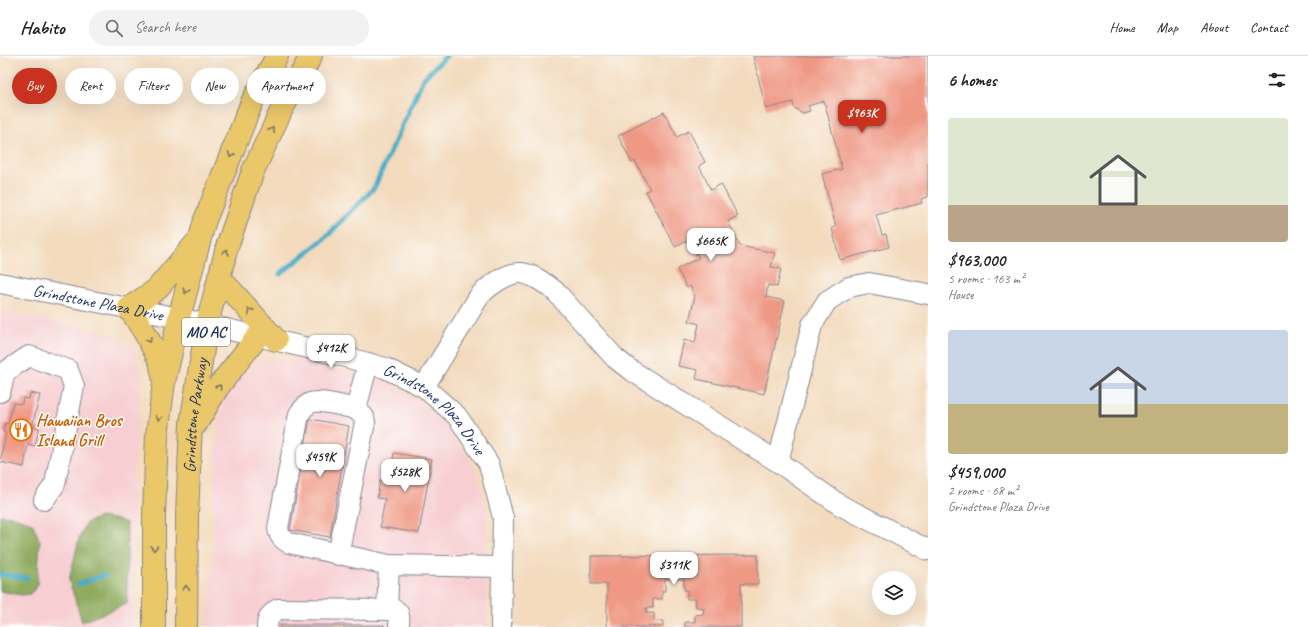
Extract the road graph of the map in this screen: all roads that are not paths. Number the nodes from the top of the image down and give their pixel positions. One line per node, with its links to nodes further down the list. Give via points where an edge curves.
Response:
1 (277, 56): 3 (main road, Grindstone Parkway / MO AC, one-way to 3, via 252,102 204,220)
2 (311, 56): 4 (main road, Grindstone Parkway / MO AC, one-way to 2, via 253,171 282,109)
3 (199, 239): 7 (main road, via 156,290); 8 (main road, Grindstone Parkway / MO AC, one-way to 8)
4 (220, 277): 9 (main road, Grindstone Parkway / MO AC); 10 (main road, one-way to 4)
5 (0, 283): 7 (street, Grindstone Plaza Drive)
6 (928, 294): 17 (street, via 869,283 849,287 827,301 812,325)
7 (129, 308): 8 (street, Grindstone Plaza Drive); 12 (main road, one-way to 12, via 160,362)
8 (179, 318): 9 (street, Grindstone Plaza Drive); 12 (main road, Grindstone Parkway / MO AC)
9 (207, 324): 10 (street, Grindstone Plaza Drive); 16 (main road, Grindstone Parkway / MO AC)
10 (267, 338): 11 (street, Grindstone Plaza Drive); 16 (main road, one-way to 10, via 218,387)
11 (368, 363): 13 (street, Grindstone Plaza Drive); 15 (street)
12 (164, 382): 24 (main road, Grindstone Parkway / MO AC, one-way to 24, via 157,435)
13 (424, 386): 17 (street, via 480,295 491,284 520,272 536,278 556,292 615,358 629,369); 22 (street, Grindstone Plaza Drive, via 457,416 489,464 502,518)
14 (0, 392): 18 (street, via 4,372 29,356 68,370 74,386 56,484)
15 (356, 409): 20 (street, via 364,417 365,422); 20 (street, via 319,402 310,403 299,414 278,528 282,540)
16 (191, 432): 25 (main road, Grindstone Parkway / MO AC, one-way to 16)
17 (778, 462): 19 (street, via 840,506)
18 (44, 500)
19 (928, 550)
20 (338, 555): 21 (street)
21 (389, 565): 22 (street); 23 (street)
22 (502, 567): 28 (street, Grindstone Plaza Drive)
23 (387, 610): 26 (street, via 278,609 271,614); 27 (street, via 397,611)
24 (154, 627)
25 (186, 627)
26 (266, 627)
27 (399, 627)
28 (501, 627)

